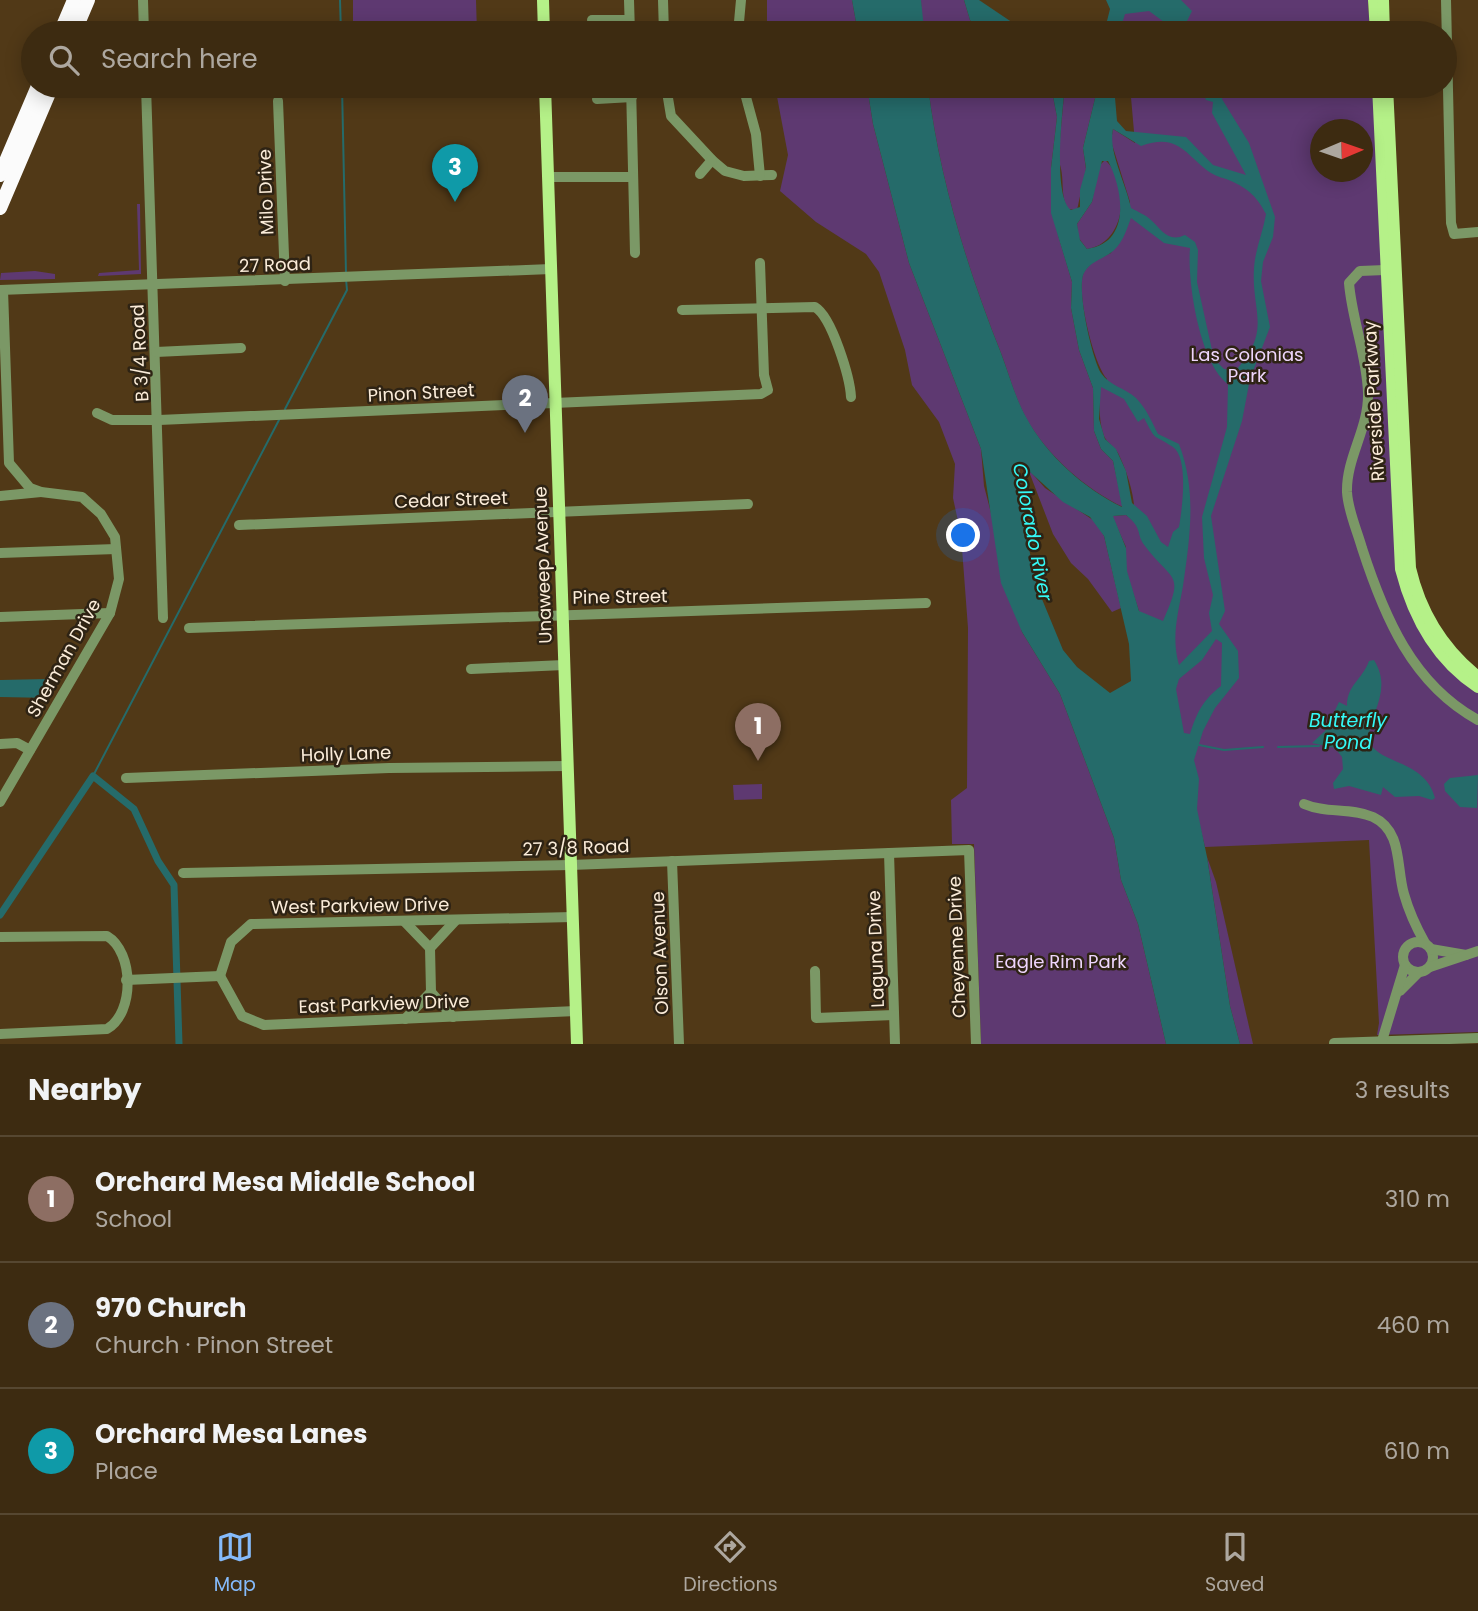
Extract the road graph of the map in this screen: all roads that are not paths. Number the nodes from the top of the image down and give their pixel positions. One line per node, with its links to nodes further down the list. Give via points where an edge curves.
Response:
1 (74, 0): 13 (highway)
2 (88, 0): 14 (highway)
3 (143, 0): 15 (street)
4 (543, 0): 16 (main road)
5 (629, 0): 12 (street)
6 (663, 0): 17 (street)
7 (741, 0): 18 (street)
8 (1374, 0): 19 (main road)
9 (1383, 0): 20 (main road)
10 (1446, 0): 21 (street)
11 (592, 20): 12 (street)
12 (629, 20)
13 (65, 21)
14 (79, 21)
15 (144, 21)
16 (544, 21)
17 (664, 21)
18 (738, 21)
19 (1375, 21)
20 (1384, 21)
21 (1446, 21)
22 (33, 98): 37 (highway)
23 (47, 98): 42 (highway)
24 (146, 98): 49 (street, B 3/4 Road)
25 (545, 98): 40 (main road, Unaweep Avenue)
26 (614, 98): 33 (street)
27 (632, 98): 41 (street)
28 (668, 98): 35 (street, via 671,116)
29 (746, 98): 38 (street, via 757,134)
30 (1378, 98): 47 (main road, Riverside Parkway)
31 (1388, 98): 74 (main road, Riverside Parkway, via 1410,568 1432,625)
32 (1448, 98): 43 (street, via 1451,223 1454,233)
33 (597, 99)
34 (278, 101): 48 (street, Milo Drive)
35 (712, 160): 36 (street); 38 (street, via 725,171)
36 (700, 174)
37 (0, 175)
38 (760, 176): 39 (street)
39 (772, 176)
40 (548, 177): 41 (street); 46 (main road, Unaweep Avenue)
41 (633, 177): 44 (street)
42 (0, 208)
43 (1478, 232)
44 (635, 253)
45 (760, 263): 51 (street)
46 (551, 269): 48 (street, 27 Road); 56 (main road, Unaweep Avenue)
47 (1385, 270): 75 (main road, Riverside Parkway, via 1401,569 1424,629 1450,664); 76 (street, via 1360,271 1349,283 1368,394 1367,417 1350,468 1349,503 1372,578 1398,639 1429,681)
48 (285, 281): 49 (street, 27 Road)
49 (152, 285): 50 (street, 27 Road); 54 (street, B 3/4 Road)
50 (2, 290): 59 (street, via 9,463 22,481)
51 (761, 308): 52 (street); 55 (street, via 807,306 820,310 848,377); 56 (street, Pinon Street, via 768,390 761,394)
52 (682, 310)
53 (241, 348): 54 (street)
54 (156, 352): 58 (street, B 3/4 Road)
55 (851, 397)
56 (555, 401): 58 (street, Pinon Street); 62 (main road, Unaweep Avenue)
57 (97, 413): 58 (street, Pinon Street, via 112,419)
58 (159, 420): 70 (street, B 3/4 Road)
59 (41, 492): 60 (street, Sherman Drive); 64 (street, Sherman Drive, via 82,497 101,514 115,537)
60 (0, 496)
61 (748, 503): 62 (street, Cedar Street)
62 (559, 511): 63 (street, Cedar Street); 68 (main road, Unaweep Avenue)
63 (239, 525)
64 (116, 549): 65 (street); 67 (street, Sherman Drive, via 119,579)
65 (0, 553)
66 (926, 603): 68 (street, Pine Street)
67 (110, 613): 69 (street); 78 (street, Sherman Drive)
68 (562, 614): 71 (street, Pine Street); 72 (main road, Unaweep Avenue)
69 (0, 617)
70 (163, 618)
71 (190, 628)
72 (564, 664): 73 (street); 79 (main road, Unaweep Avenue)
73 (471, 668)
74 (1478, 677)
75 (1478, 687)
76 (1478, 720)
77 (0, 744): 78 (street, via 17,743)
78 (30, 750): 81 (street, Sherman Drive)
79 (567, 766): 80 (street, Holly Lane); 86 (main road, Unaweep Avenue)
80 (126, 778)
81 (0, 802)
82 (1304, 804): 91 (street, via 1322,812 1363,813 1383,824 1396,844)
83 (969, 850): 84 (street, 27 3/8 Road); 117 (street, Cheyenne Drive)
84 (889, 853): 85 (street, 27 3/8 Road); 107 (street, Laguna Drive)
85 (672, 861): 86 (street, 27 3/8 Road); 115 (street, Olson Avenue)
86 (571, 865): 87 (street, 27 3/8 Road); 88 (main road, Unaweep Avenue)
87 (183, 873)
88 (573, 917): 89 (street, West Parkview Drive); 106 (main road, Unaweep Avenue)
89 (456, 920): 90 (street, West Parkview Drive); 95 (street)
90 (404, 921): 95 (street); 102 (street, West Parkview Drive, via 251,924 232,942)
91 (1412, 921): 93 (street); 94 (street)
92 (0, 937): 103 (street, via 107,936 121,950)
93 (1410, 944): 94 (street); 98 (street, via 1403,954)
94 (1428, 946): 97 (street); 99 (street, via 1434,956)
95 (430, 948): 105 (street)
96 (1478, 951): 97 (street)
97 (1465, 956): 99 (street)
98 (1405, 965): 101 (street); 104 (street)
99 (1430, 967): 101 (street)
100 (815, 971): 107 (street, via 816,1018)
101 (1419, 972): 104 (street)
102 (220, 976): 103 (street); 109 (street, East Parkview Drive, via 235,1009 250,1022)
103 (127, 980): 110 (street, via 125,1008 107,1029)
104 (1400, 991): 112 (street)
105 (431, 992): 108 (street); 109 (street)
106 (576, 1011): 108 (street, East Parkview Drive); 114 (main road, Unaweep Avenue)
107 (894, 1014): 116 (street, Laguna Drive)
108 (453, 1017): 109 (street, East Parkview Drive)
109 (404, 1020)
110 (0, 1034)
111 (1478, 1038): 112 (street)
112 (1381, 1042): 113 (street)
113 (1334, 1043)
114 (577, 1044)
115 (679, 1044)
116 (895, 1044)
117 (975, 1044)

